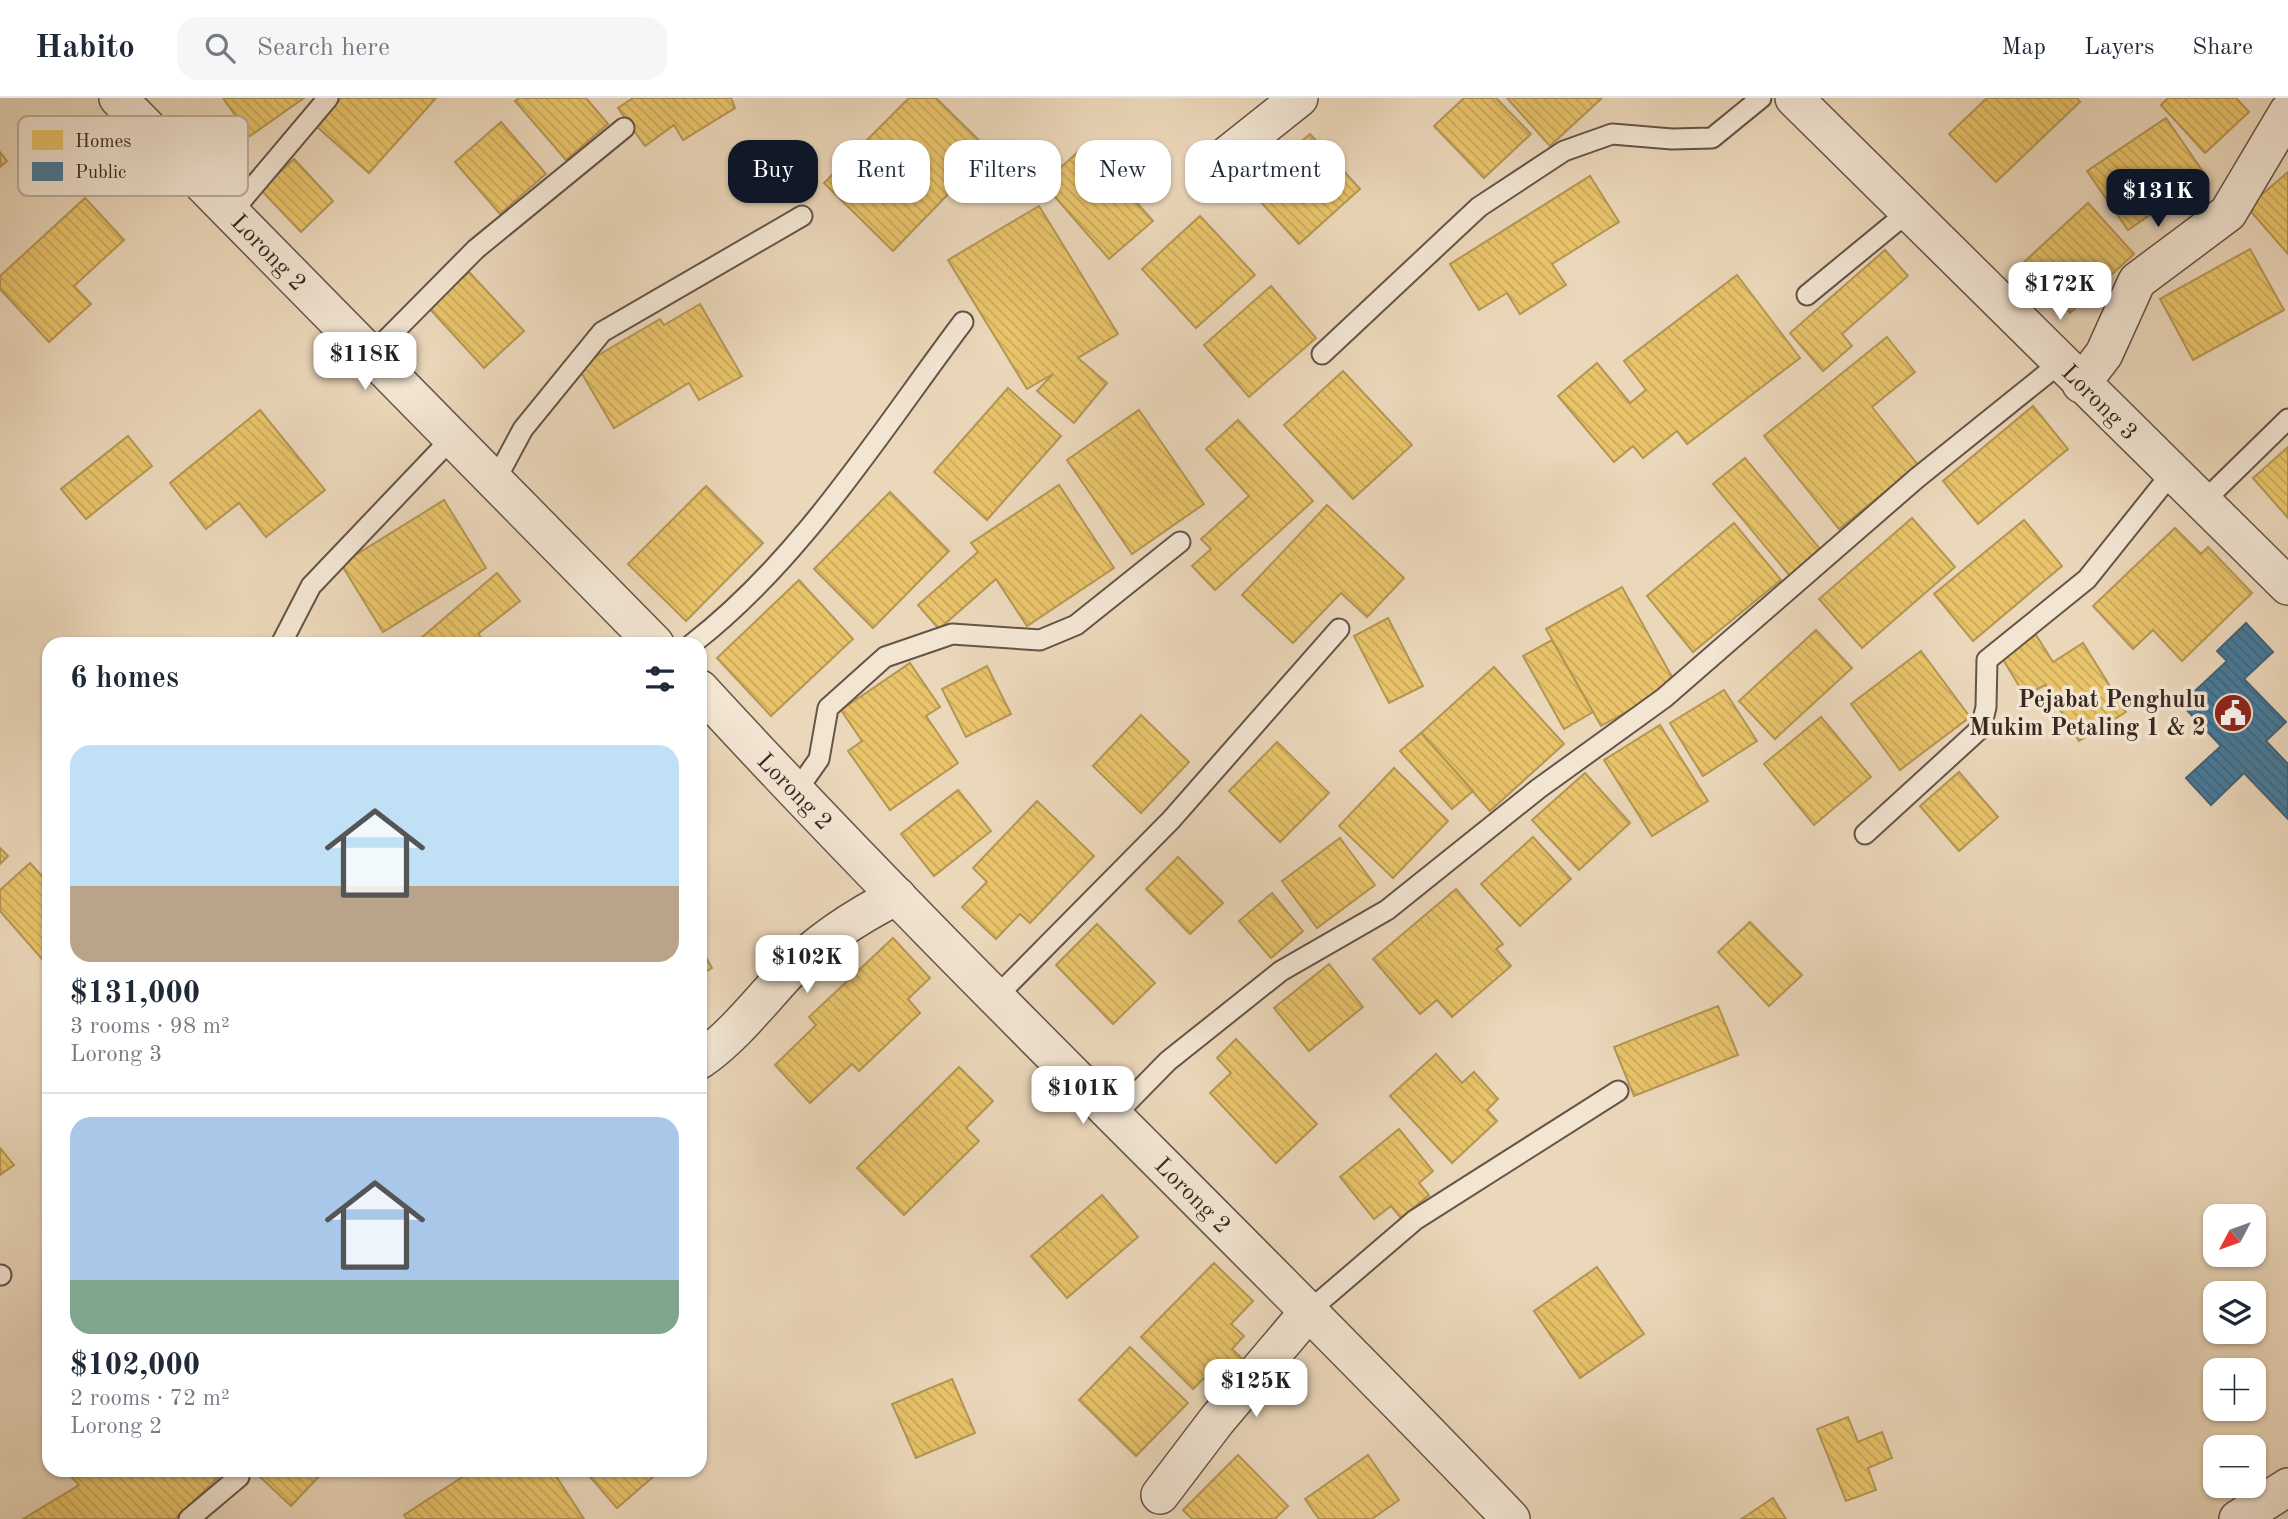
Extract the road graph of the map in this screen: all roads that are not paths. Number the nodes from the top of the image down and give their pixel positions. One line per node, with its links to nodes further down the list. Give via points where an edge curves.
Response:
1 (118, 98): 7 (street, Lorong 2)
2 (328, 98): 10 (lane)
3 (1299, 98): 9 (street)
4 (1761, 98): 18 (lane, via 1713,138 1612,134 1563,151 1479,207)
5 (1794, 98): 13 (street, Lorong 3)
6 (2288, 112): 20 (street, via 2228,213 2137,281 2104,354)
7 (136, 116)
8 (624, 128): 19 (lane, via 476,249)
9 (1246, 140)
10 (248, 193)
11 (214, 196): 14 (street, Lorong 2)
12 (245, 196): 14 (lane)
13 (1908, 212): 16 (lane); 20 (street, Lorong 3)
14 (231, 213): 19 (street, Lorong 2)
15 (802, 216): 24 (lane, via 602,332 523,429)
16 (1807, 295)
17 (963, 322): 31 (lane, via 821,513 730,615)
18 (1322, 354)
19 (370, 356): 22 (street, Lorong 2)
20 (2071, 374): 23 (street, Lorong 3); 39 (lane, via 1917,478 1664,698 1538,789 1387,910 1281,971 1168,1061)
21 (2288, 419): 25 (lane)
22 (452, 438): 24 (street, Lorong 2); 29 (lane, via 311,586)
23 (2171, 474): 25 (street, Lorong 3); 34 (lane, via 2087,579 1987,660 1981,728)
24 (495, 481): 30 (street, Lorong 2)
25 (2202, 503): 27 (street, Lorong 3)
26 (1180, 542): 33 (lane, via 1076,625 1040,640 953,634 885,657 828,708 819,759)
27 (2288, 586)
28 (1339, 629): 36 (lane, via 1171,820)
29 (285, 637)
30 (648, 637)
31 (701, 637)
32 (707, 697): 33 (street, Lorong 2)
33 (795, 793): 35 (street, Lorong 2)
34 (1865, 834)
35 (897, 896): 36 (street, Lorong 2); 37 (street, via 853,919 818,946)
36 (996, 997): 39 (street, Lorong 2)
37 (707, 1054)
38 (1618, 1091): 40 (lane, via 1415,1220)
39 (1114, 1116): 40 (street, Lorong 2)
40 (1310, 1310): 43 (street); 45 (street, Lorong 2)
41 (239, 1477): 44 (lane)
42 (2288, 1487): 46 (street)
43 (1160, 1495)
44 (189, 1519)
45 (1511, 1519)
46 (2238, 1519)

